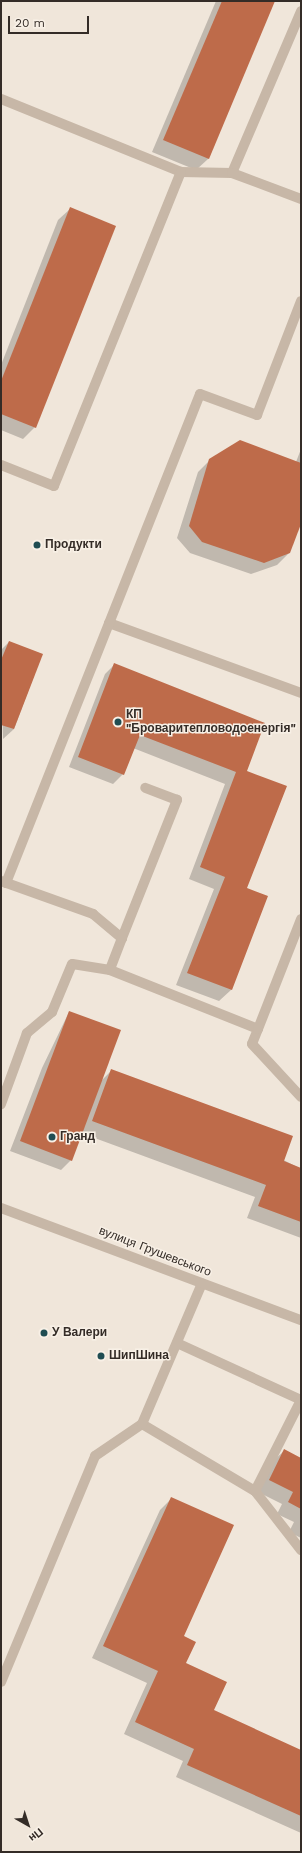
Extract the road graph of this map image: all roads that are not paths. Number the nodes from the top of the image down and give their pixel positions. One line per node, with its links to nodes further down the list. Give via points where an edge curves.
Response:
1 (301, 11): 4 (street)
2 (1, 99): 3 (street)
3 (181, 172): 4 (street); 7 (street, via 54,486)
4 (232, 173): 5 (street)
5 (301, 199)
6 (301, 301): 8 (street, via 257,415 200,394)
7 (1, 464)
8 (109, 623): 9 (street); 11 (street)
9 (301, 693)
10 (145, 788): 13 (street, via 177,800)
11 (3, 882): 13 (street, via 93,914)
12 (301, 919): 15 (street)
13 (122, 938): 14 (street)
14 (110, 970): 15 (street); 17 (street, via 72,964 52,1012 27,1033)
15 (258, 1028): 16 (street, via 252,1044)
16 (301, 1097)
17 (1, 1104)
18 (1, 1208): 19 (street, вулиця Грушевського)
19 (202, 1283): 20 (street, вулиця Грушевського); 21 (street)
20 (301, 1320)
21 (177, 1343): 22 (street); 23 (street)
22 (301, 1400): 24 (street)
23 (142, 1424): 24 (street); 26 (street, via 96,1456)
24 (255, 1490): 25 (street)
25 (301, 1550)
26 (1, 1682)

